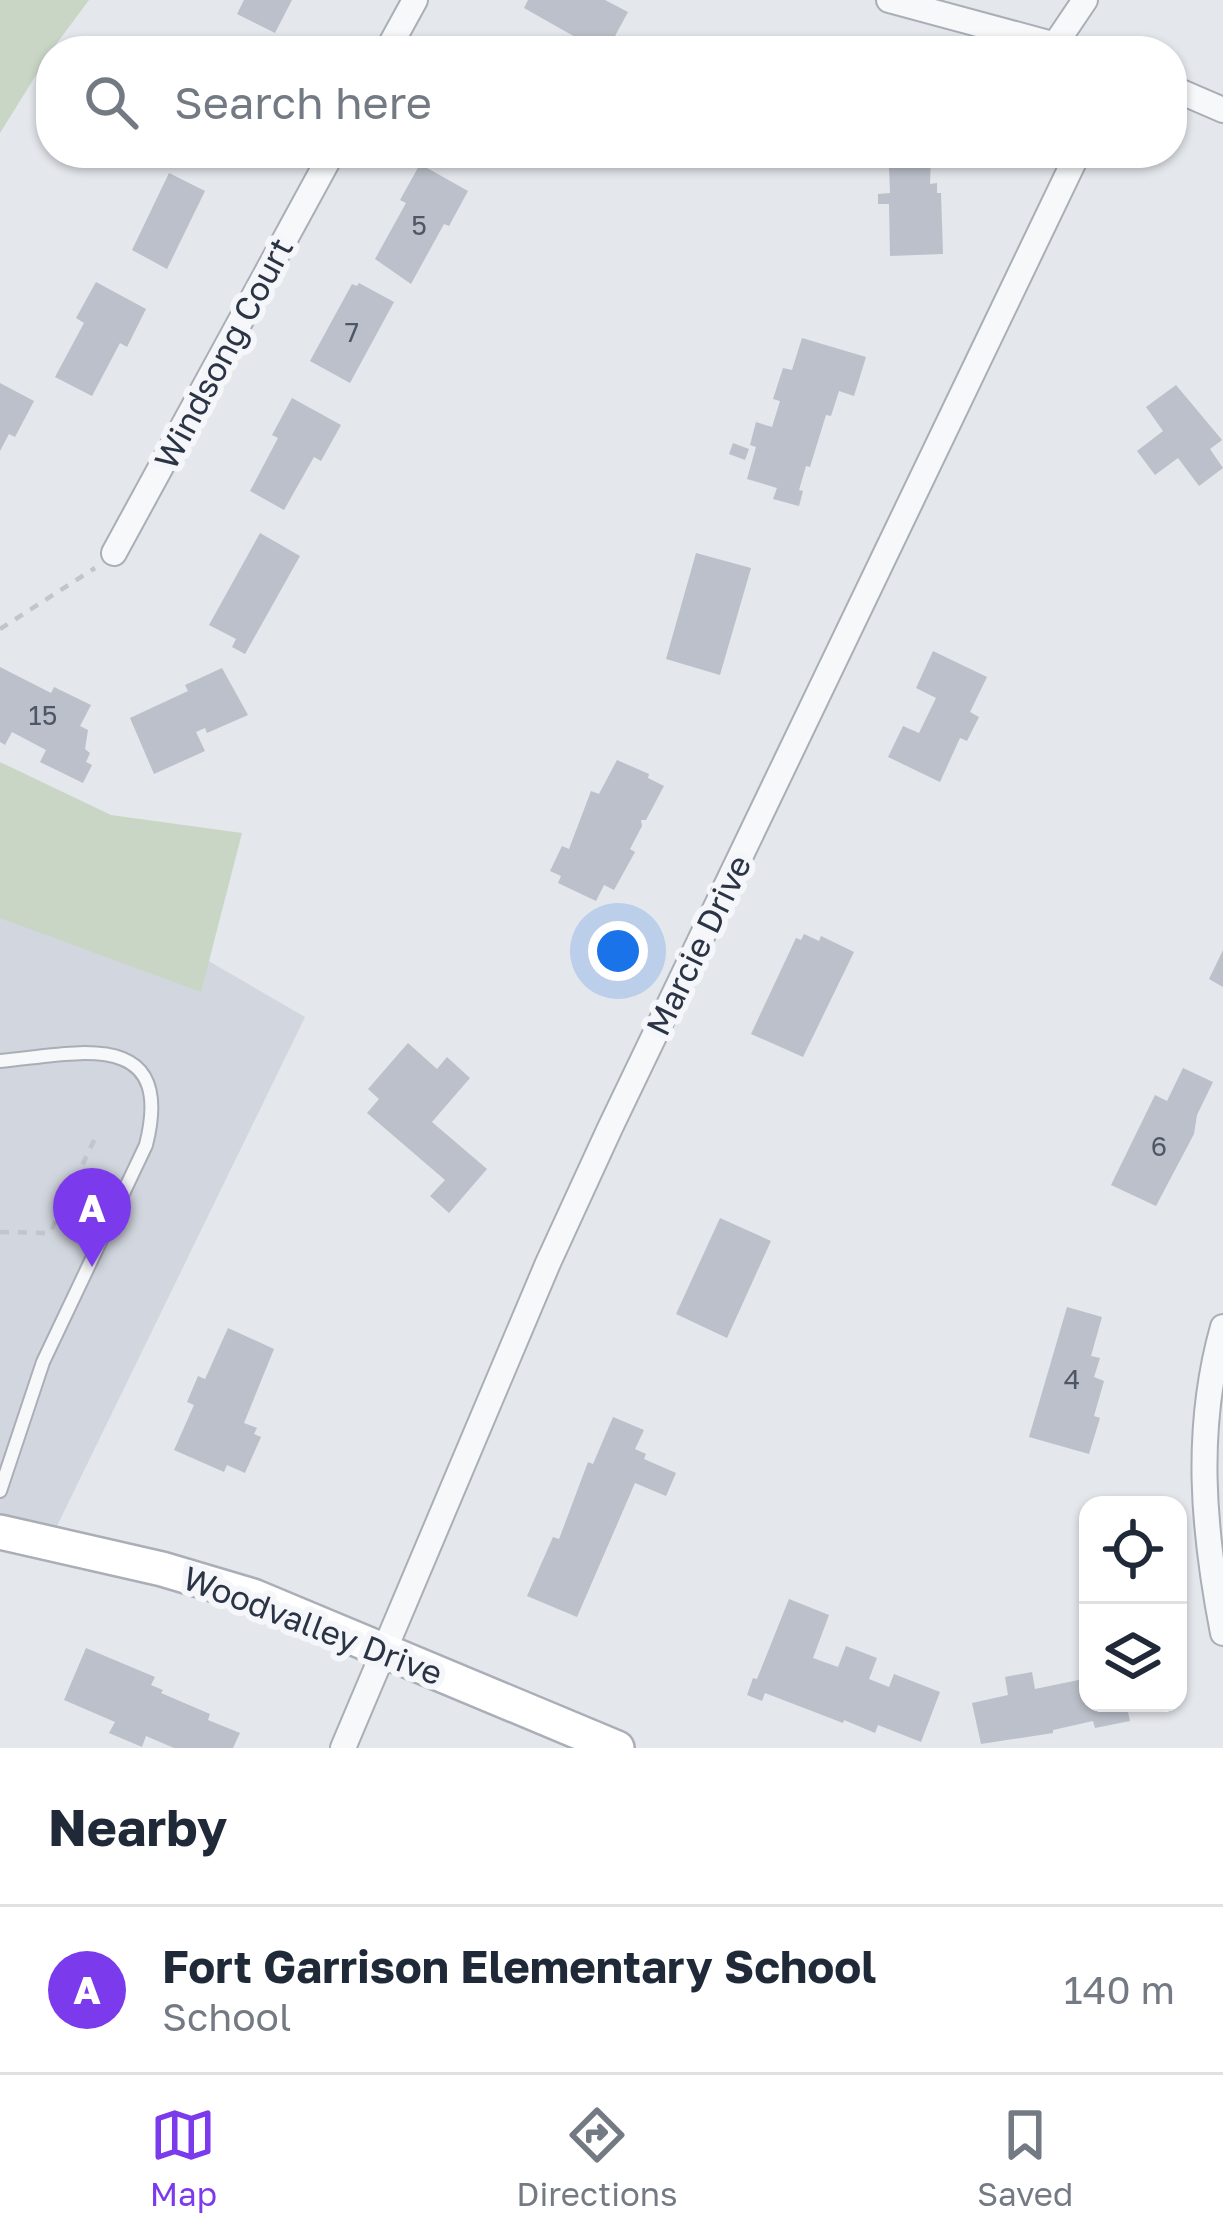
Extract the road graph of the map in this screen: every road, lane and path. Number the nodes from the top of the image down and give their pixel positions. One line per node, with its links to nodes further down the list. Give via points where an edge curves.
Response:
1 (415, 0): 4 (street)
2 (890, 0): 5 (street)
3 (1085, 0): 6 (street)
4 (395, 36)
5 (1026, 36)
6 (1071, 36)
7 (1187, 94): 8 (street)
8 (1223, 110)
9 (324, 168): 11 (street, Windsong Court)
10 (1071, 168): 20 (street, Marcie Drive, via 610,1128)
11 (114, 554): 12 (path)
12 (0, 629)
13 (0, 1060): 17 (lane, via 116,1054 143,1076 155,1110 43,1362)
14 (97, 1134): 15 (path, via 50,1233)
15 (0, 1232)
16 (1223, 1328): 19 (street, via 1202,1461)
17 (0, 1491)
18 (0, 1532): 20 (street, Woodvalley Drive, via 231,1589)
19 (1223, 1633)
20 (386, 1648): 21 (street, Marcie Drive); 22 (street, Woodvalley Drive)
21 (343, 1748)
22 (616, 1748)

